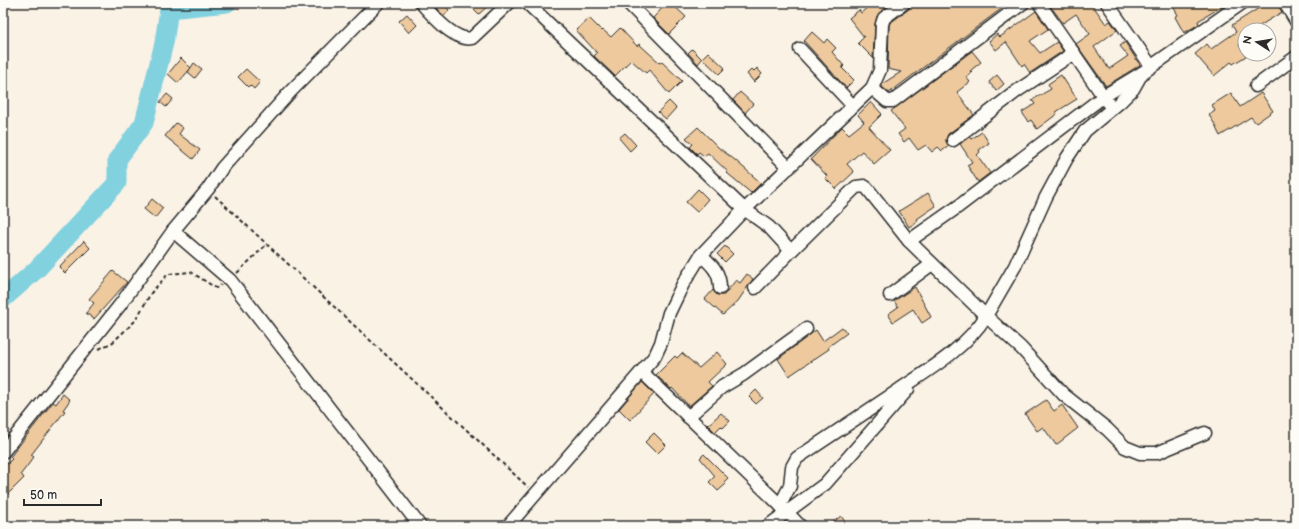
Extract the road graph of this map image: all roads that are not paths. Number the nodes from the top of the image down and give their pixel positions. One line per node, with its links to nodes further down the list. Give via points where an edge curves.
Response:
1 (378, 3): 25 (street, via 260,124)
2 (421, 3): 3 (street, via 440,23 465,40 472,38)
3 (509, 3)
4 (527, 3): 24 (street)
5 (628, 3): 23 (street)
6 (904, 3): 18 (street, via 884,18 880,70)
7 (1023, 3): 18 (street, via 893,101 887,101)
8 (1039, 3): 14 (street)
9 (1106, 3): 16 (street)
10 (1242, 3): 16 (street)
11 (1285, 3): 12 (street)
12 (1296, 21)
13 (800, 49): 20 (street)
14 (1074, 53): 19 (street); 22 (street, via 1017,91)
15 (1296, 57): 17 (street)
16 (1146, 69): 19 (street); 21 (street, via 1133,89)
17 (1256, 86)
18 (872, 88): 20 (street)
19 (1104, 96): 21 (street); 26 (street)
20 (853, 106): 23 (street)
21 (1111, 109): 33 (street, via 1085,131 1068,158)
22 (953, 140)
23 (789, 168): 24 (street)
24 (744, 210): 27 (street, via 769,227); 28 (street)
25 (173, 231): 39 (street, via 120,305); 41 (street, via 230,280)
26 (909, 241): 27 (street, via 867,188 860,186); 29 (street)
27 (790, 251): 31 (street)
28 (701, 254): 30 (street, via 717,271); 35 (street, via 669,313 655,356)
29 (932, 264): 32 (street); 33 (street)
30 (720, 288)
31 (755, 288)
32 (890, 295)
33 (986, 316): 36 (street, via 976,332); 38 (street, via 1021,348 1064,395 1107,429 1125,447 1140,453 1157,453)
34 (806, 329): 37 (street, via 722,387)
35 (642, 372): 37 (street); 42 (street)
36 (918, 377): 40 (street, via 824,484); 40 (street, via 797,458 792,467)
37 (688, 417): 40 (street)
38 (1205, 434)
39 (3, 452)
40 (784, 509): 43 (street); 44 (street)
41 (420, 526)
42 (508, 526)
43 (768, 526)
44 (800, 526)

